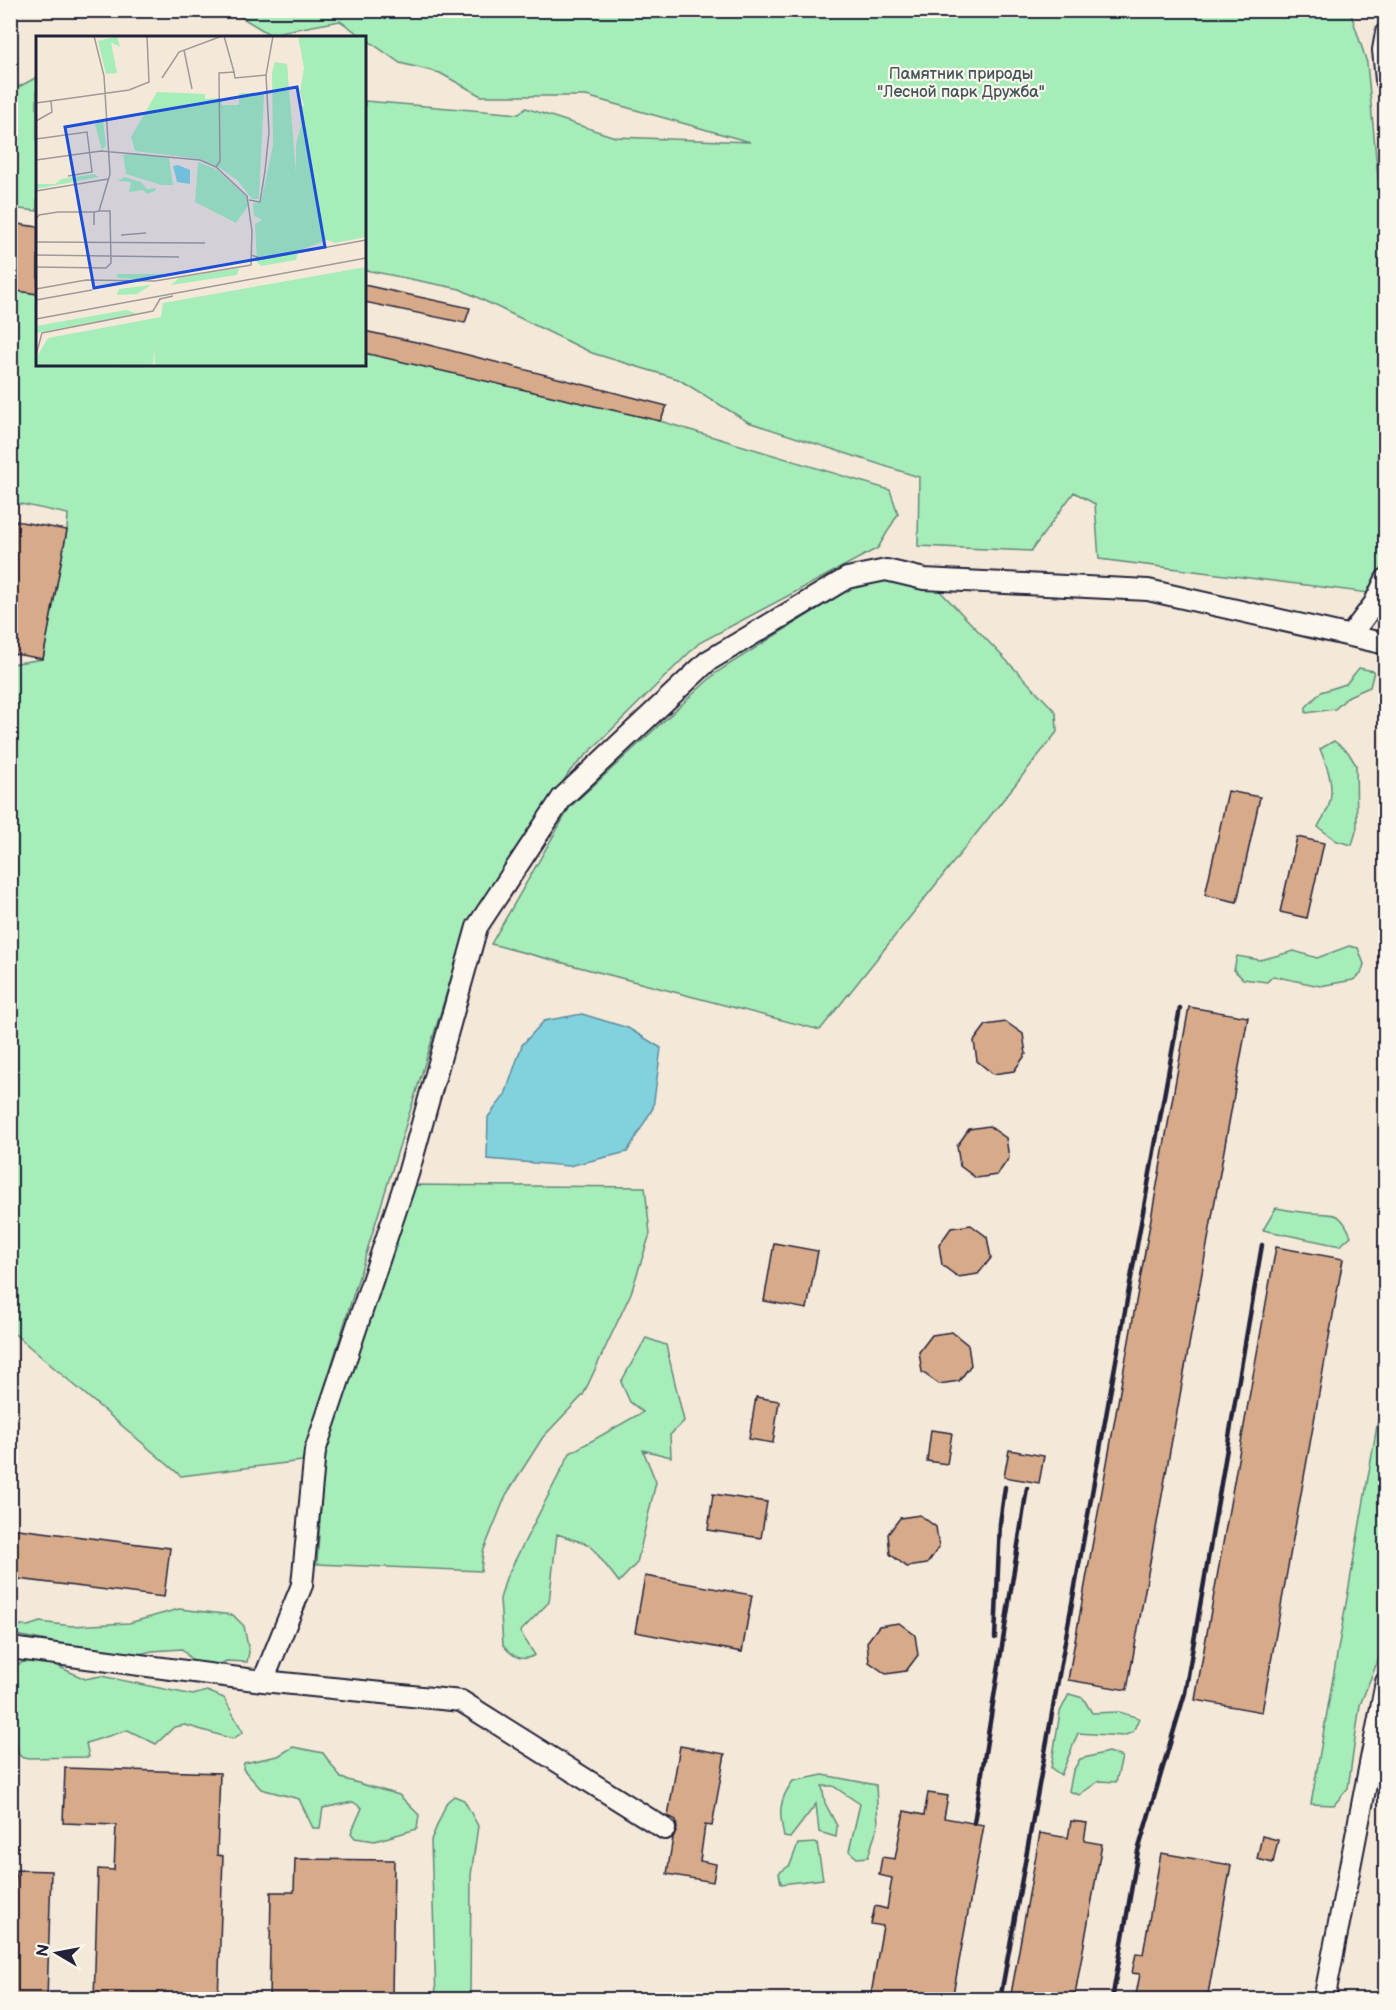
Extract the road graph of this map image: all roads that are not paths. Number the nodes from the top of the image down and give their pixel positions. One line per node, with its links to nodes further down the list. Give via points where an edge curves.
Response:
1 (1386, 33): 2 (street)
2 (1386, 80)
3 (1386, 579): 4 (street, via 1374,604)
4 (1350, 636): 5 (street); 7 (street, via 1148,590 924,579 886,570 847,578 708,661 562,798 477,927 408,1174 315,1451 302,1585)
5 (1386, 644)
6 (10, 1648): 7 (street)
7 (263, 1681): 9 (street, via 461,1701)
8 (1386, 1682): 10 (street)
9 (665, 1829)
10 (1324, 2000)

